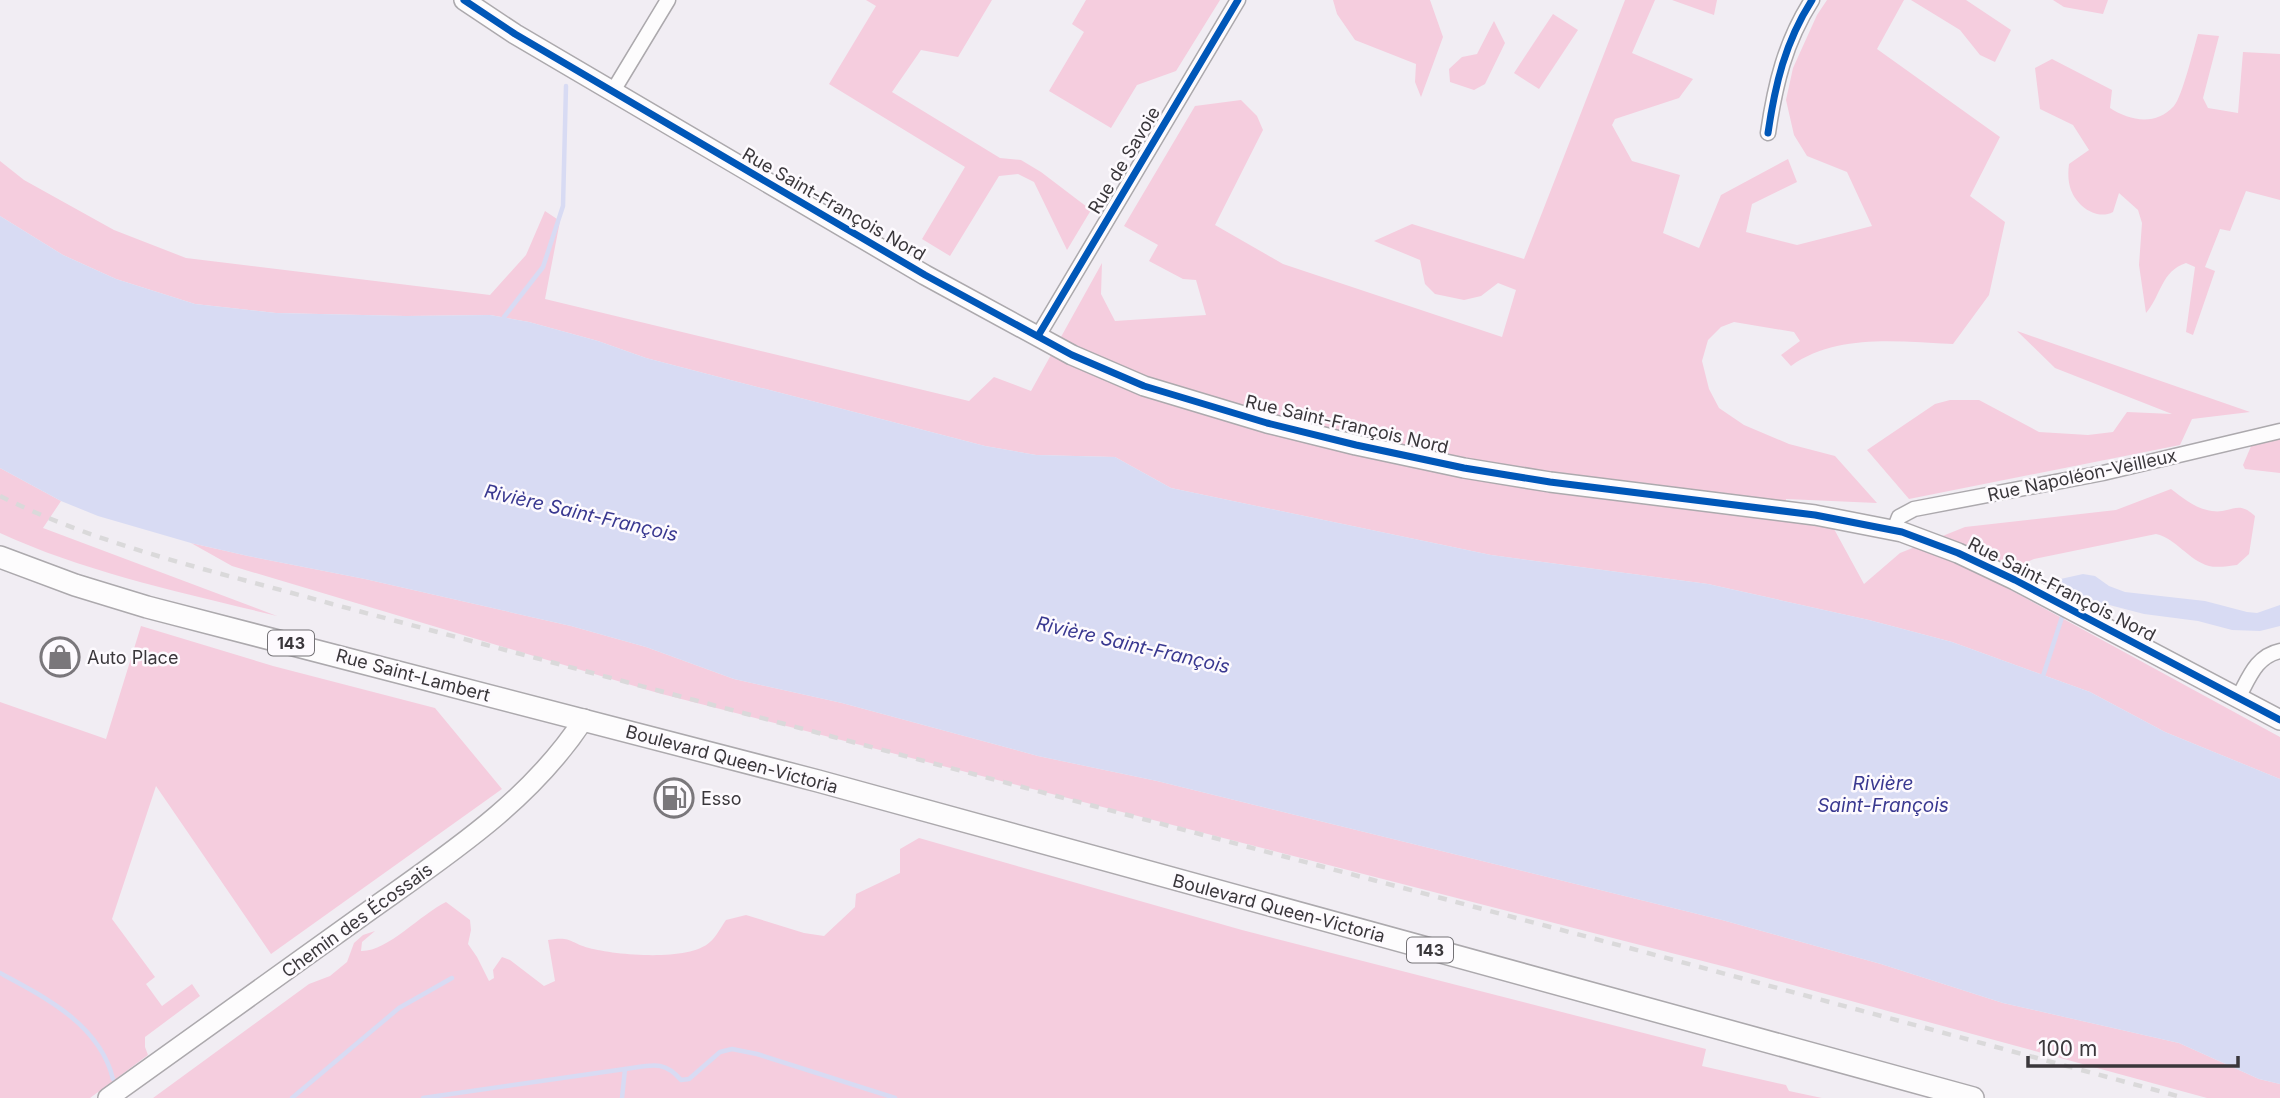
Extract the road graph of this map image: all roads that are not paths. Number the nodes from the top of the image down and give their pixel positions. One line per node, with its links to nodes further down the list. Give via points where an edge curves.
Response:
1 (464, 0): 5 (street, Rue Saint-François Nord)
2 (668, 0): 5 (street)
3 (1238, 0): 7 (street, Rue de Savoie)
4 (1812, 0): 6 (street, via 1782,61)
5 (613, 91): 7 (street, Rue Saint-François Nord)
6 (1768, 133)
7 (1038, 337): 9 (street, Rue Saint-François Nord, via 1144,387 1356,445 1550,482 1815,515)
8 (2280, 431): 9 (street, Rue Napoléon-Veilleux, via 2103,473 1913,509 1902,514)
9 (1894, 530): 12 (street, Rue Saint-François Nord, via 1949,549 2035,590)
10 (0, 557): 13 (main road, Rue Saint-Lambert / 143, via 110,597)
11 (2280, 651): 12 (street, via 2263,657 2254,667)
12 (2238, 698): 14 (street, Rue Saint-François Nord)
13 (584, 719): 15 (street, Chemin des Écossais, via 566,747 513,804); 16 (main road, Boulevard Queen-Victoria / 143)
14 (2280, 720)
15 (108, 1098)
16 (1973, 1098)

